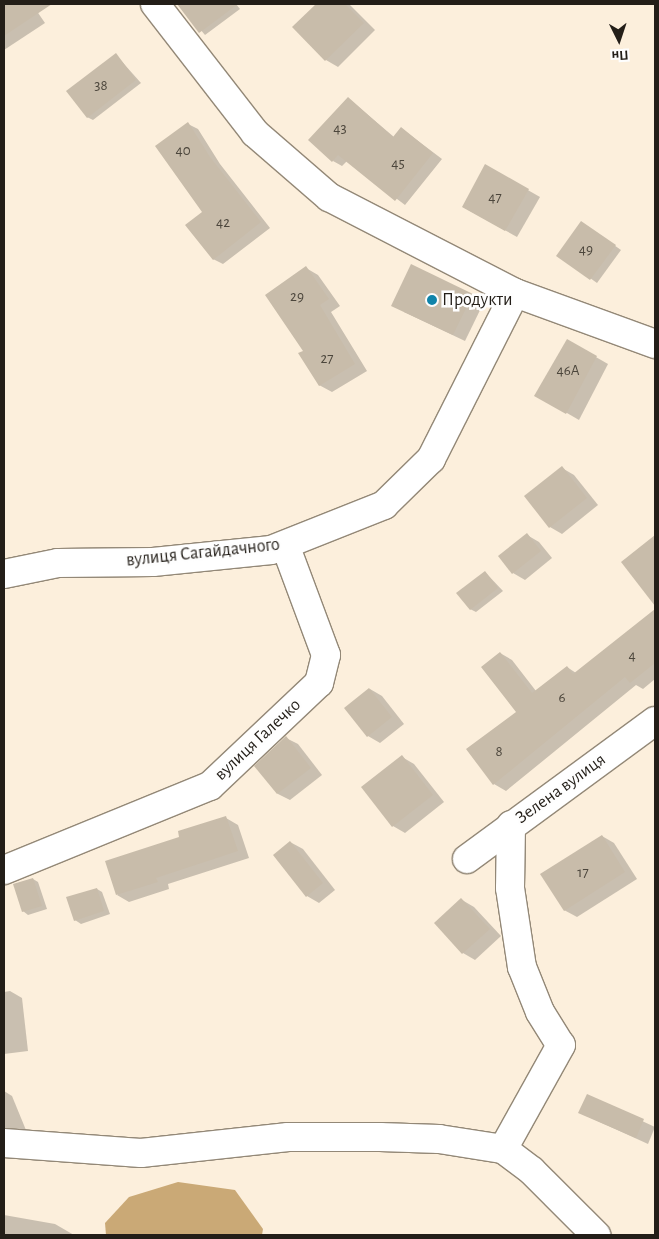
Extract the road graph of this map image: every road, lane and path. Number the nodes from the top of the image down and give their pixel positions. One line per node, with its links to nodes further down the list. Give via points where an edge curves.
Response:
1 (155, 4): 2 (street, via 255,133 329,197)
2 (515, 292): 3 (street); 4 (street, вулиця Сагайдачного, via 431,459 384,504)
3 (655, 344)
4 (285, 545): 5 (street, вулиця Сагайдачного, via 271,550 153,562 58,563); 9 (street, вулиця Галечко, via 326,655 318,683 210,786)
5 (4, 574)
6 (655, 721): 7 (street, Зелена вулиця)
7 (510, 825): 8 (street, Зелена вулиця); 11 (street, via 510,888 522,967 540,1012 561,1045)
8 (467, 858)
9 (4, 870)
10 (4, 1143): 11 (street, via 141,1153 288,1137 380,1137 439,1139)
11 (503, 1149): 12 (street, via 532,1171)
12 (596, 1235)

